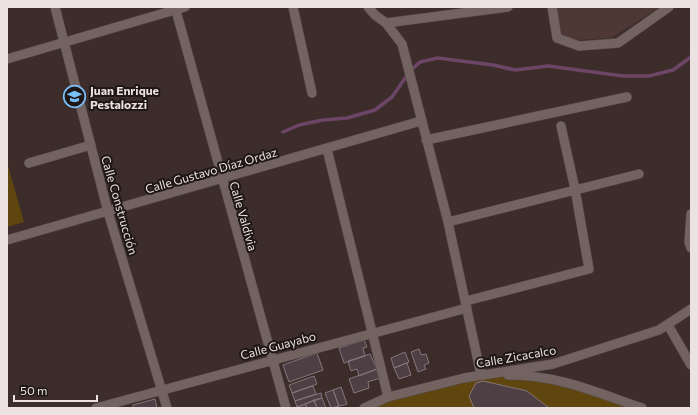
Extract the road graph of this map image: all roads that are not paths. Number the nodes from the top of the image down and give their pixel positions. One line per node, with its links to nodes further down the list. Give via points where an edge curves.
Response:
1 (54, 7): 9 (street, Calle Construcción)
2 (293, 7): 11 (street)
3 (368, 7): 8 (street)
4 (508, 7): 8 (street)
5 (552, 7): 6 (street, via 557,38 579,46 618,43)
6 (669, 7)
7 (179, 8): 9 (street); 20 (street, Calle Valdivia)
8 (386, 23): 13 (street, via 402,44)
9 (64, 42): 10 (street); 16 (street, Calle Construcción)
10 (7, 59)
11 (312, 93)
12 (627, 97): 15 (street)
13 (421, 121): 15 (street); 17 (street, Calle Gustavo Díaz Ordaz)
14 (561, 126): 21 (street)
15 (426, 140): 24 (street)
16 (91, 145): 18 (street); 22 (street, Calle Construcción)
17 (327, 149): 20 (street, Calle Gustavo Díaz Ordaz); 30 (street)
18 (28, 163)
19 (639, 174): 21 (street)
20 (222, 179): 22 (street, Calle Gustavo Díaz Ordaz); 31 (street, Calle Valdivia)
21 (575, 189): 24 (street); 27 (street, Calle Guayabo, via 589,269)
22 (108, 212): 25 (street, Calle Gustavo Díaz Ordaz); 34 (street, Calle Construcción)
23 (691, 214): 26 (street)
24 (448, 222): 27 (street)
25 (7, 240)
26 (691, 248)
27 (466, 304): 30 (street, Calle Guayabo); 33 (street)
28 (691, 309): 29 (street, Calle Zicacalco)
29 (668, 324): 32 (street); 33 (street, Calle Zicacalco, via 659,330 553,364)
30 (371, 333): 31 (street, Calle Guayabo); 35 (street)
31 (272, 359): 34 (street, Calle Guayabo); 38 (street, Calle Valdivia)
32 (691, 365)
33 (482, 375): 35 (street, Calle Zicacalco); 40 (street, via 546,377)
34 (162, 391): 36 (street, Calle Guayabo); 37 (street, Calle Construcción)
35 (388, 397): 39 (street, Calle Zicacalco)
36 (96, 408)
37 (167, 408)
38 (286, 408)
39 (364, 408)
40 (642, 408)

